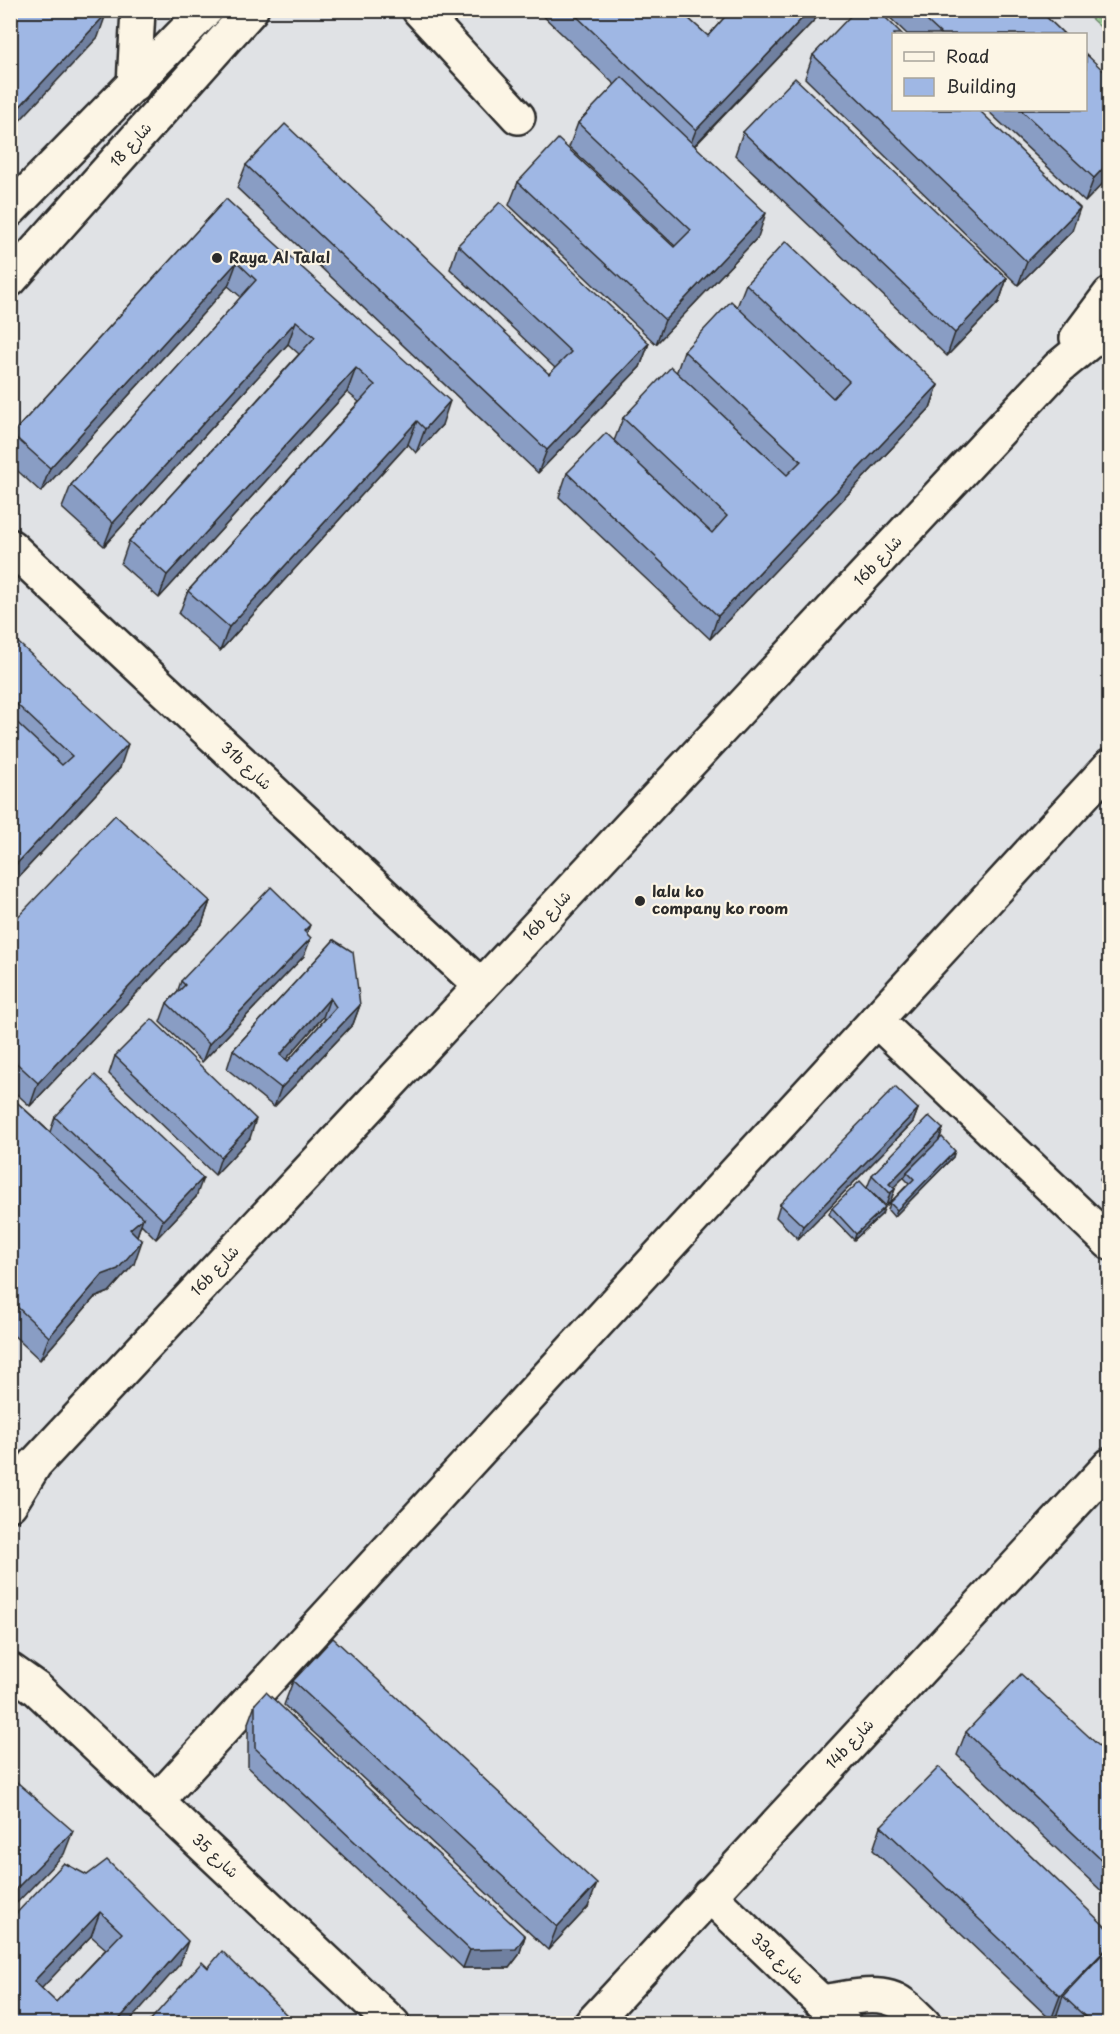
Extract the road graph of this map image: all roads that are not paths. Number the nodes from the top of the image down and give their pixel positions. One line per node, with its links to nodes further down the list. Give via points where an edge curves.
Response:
1 (138, 10): 5 (street)
2 (206, 10): 5 (street)
3 (251, 10): 8 (street, شارع 18)
4 (419, 10): 6 (street)
5 (134, 85): 7 (street)
6 (518, 117)
7 (10, 210)
8 (10, 280)
9 (1110, 294): 11 (street, 16b شارع)
10 (1110, 325): 11 (street, 16b شارع)
11 (1058, 368): 14 (street, 16b شارع)
12 (10, 546): 14 (street, 31b شارع)
13 (1110, 766): 15 (street)
14 (481, 986): 18 (street, 16b شارع)
15 (876, 1020): 16 (street); 23 (street)
16 (1110, 1243)
17 (1110, 1465): 24 (street, 14b شارع)
18 (19, 1468): 19 (street)
19 (10, 1504)
20 (10, 1653): 22 (street, شارع 35)
21 (10, 1670): 22 (street, شارع 35)
22 (37, 1689): 23 (street, شارع 35)
23 (156, 1802): 26 (street, شارع 35)
24 (710, 1895): 25 (street, 33a شارع); 27 (street, 14b شارع)
25 (833, 2013): 28 (street, via 870,1996 890,1998)
26 (393, 2024)
27 (591, 2024)
28 (924, 2024)

